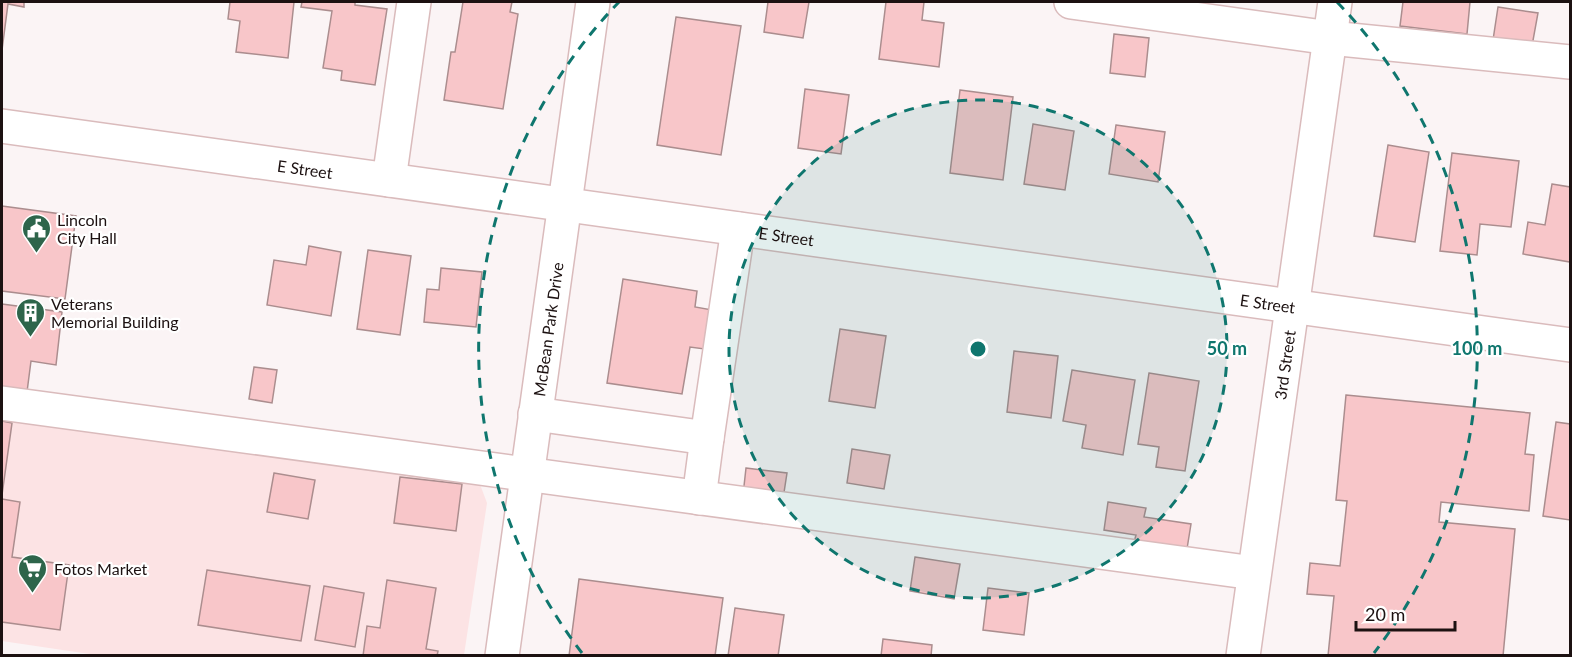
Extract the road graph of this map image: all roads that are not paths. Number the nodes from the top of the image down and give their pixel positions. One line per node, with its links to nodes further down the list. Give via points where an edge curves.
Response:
1 (414, 2): 8 (street)
2 (593, 2): 9 (street, McBean Park Drive)
3 (1071, 2): 5 (street)
4 (1335, 2): 5 (street, 3rd Street)
5 (1330, 38): 6 (street); 11 (street, 3rd Street)
6 (1570, 62)
7 (2, 126): 8 (street, E Street)
8 (389, 180): 9 (street, E Street)
9 (565, 205): 10 (street, E Street); 14 (street, McBean Park Drive)
10 (738, 229): 11 (street, E Street); 15 (street)
11 (1292, 306): 12 (street, E Street); 18 (street, 3rd Street)
12 (1570, 345)
13 (2, 403): 16 (street)
14 (536, 414): 15 (street); 16 (street, McBean Park Drive)
15 (707, 438): 17 (street)
16 (527, 474): 17 (street); 19 (street, McBean Park Drive)
17 (699, 498): 18 (street)
18 (1254, 573): 20 (street, 3rd Street)
19 (502, 656)
20 (1243, 656)

